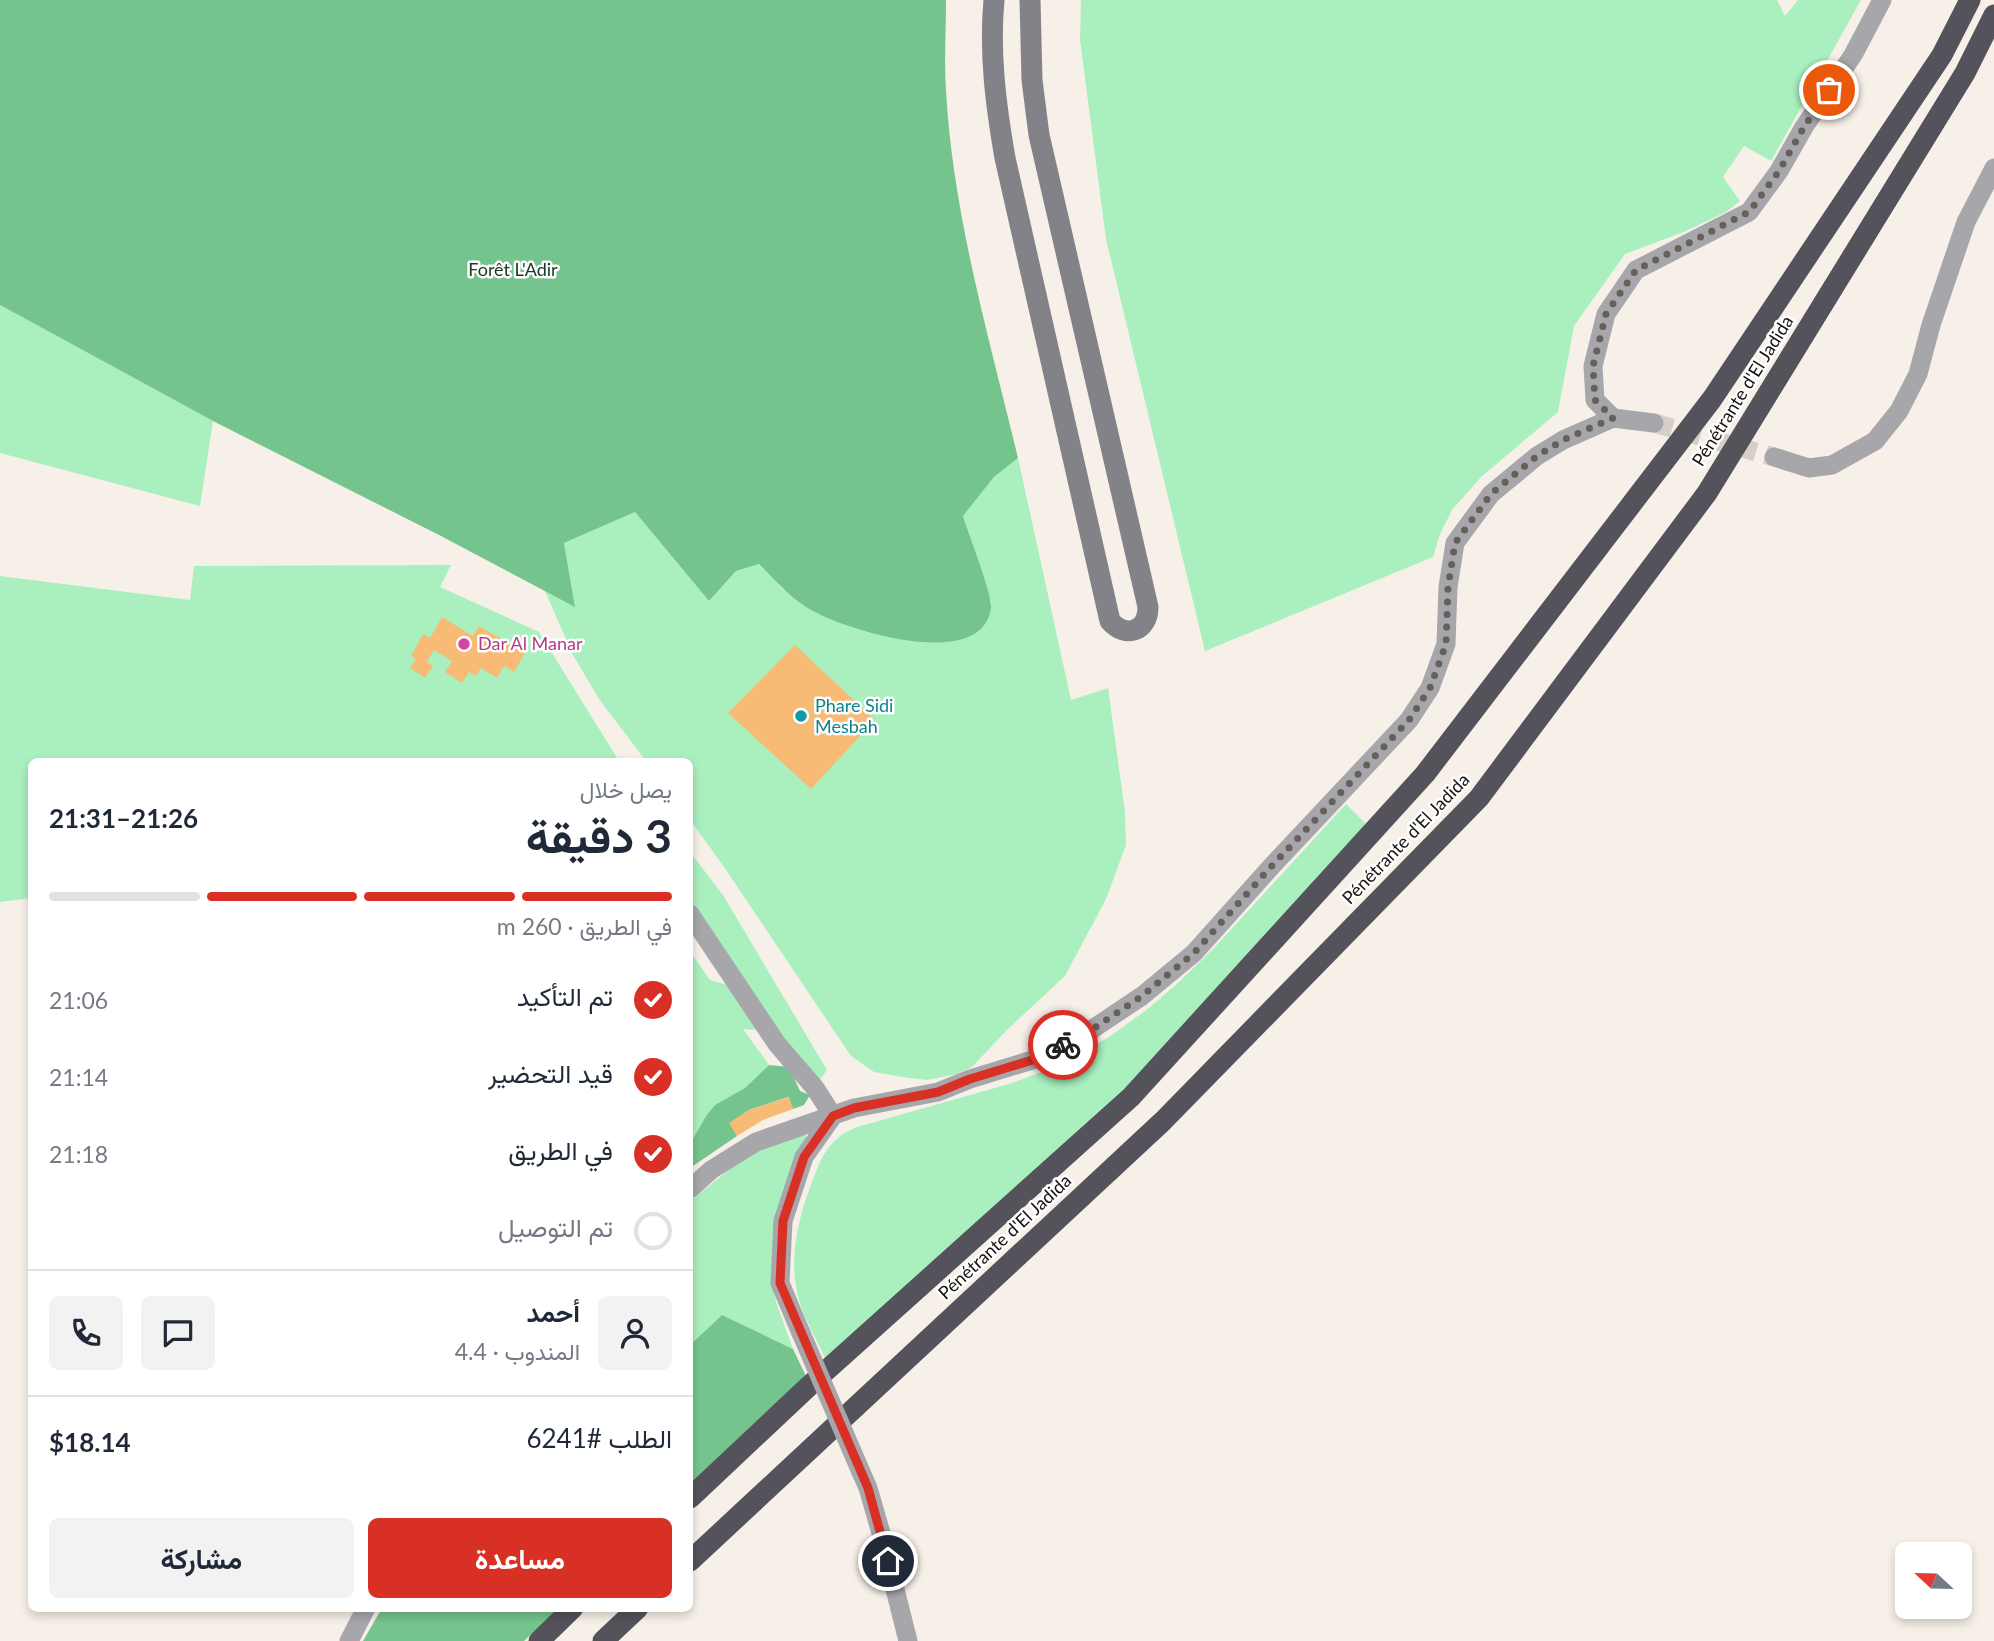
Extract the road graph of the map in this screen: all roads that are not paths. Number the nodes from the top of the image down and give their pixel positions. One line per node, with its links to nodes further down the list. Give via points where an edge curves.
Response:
1 (994, 0): 2 (street, via 993,59 1004,158 1110,621 1125,632 1135,631 1148,616 1148,607 1039,135)
2 (1030, 0)
3 (1882, 0): 7 (street, via 1853,54 1749,212 1636,270 1606,314 1593,378 1595,400)
4 (1970, 0): 13 (highway, Pénétrante d'El Jadida, via 1942,55 1712,399 1426,774 1131,1097)
5 (1994, 15): 14 (highway, Pénétrante d'El Jadida, via 1965,73 1707,494 1479,798 1163,1121)
6 (1994, 168): 9 (street, via 1966,222 1918,374 1899,411 1875,441 1832,465 1809,468)
7 (1613, 418): 8 (street); 11 (street, via 1537,456 1491,494 1455,543 1446,644 1430,688 1409,720 1194,953 1142,996 1039,1058 938,1092)
8 (1654, 424)
9 (1774, 457)
10 (693, 918): 11 (street)
11 (833, 1116): 12 (street, via 756,1142); 21 (street, bridge, via 804,1157 783,1221 780,1283 868,1488)
12 (693, 1186)
13 (693, 1496)
14 (693, 1558)
15 (364, 1612): 18 (street)
16 (569, 1612): 19 (highway)
17 (634, 1612): 20 (highway)
18 (349, 1641)
19 (539, 1641)
20 (603, 1641)
21 (908, 1641)

